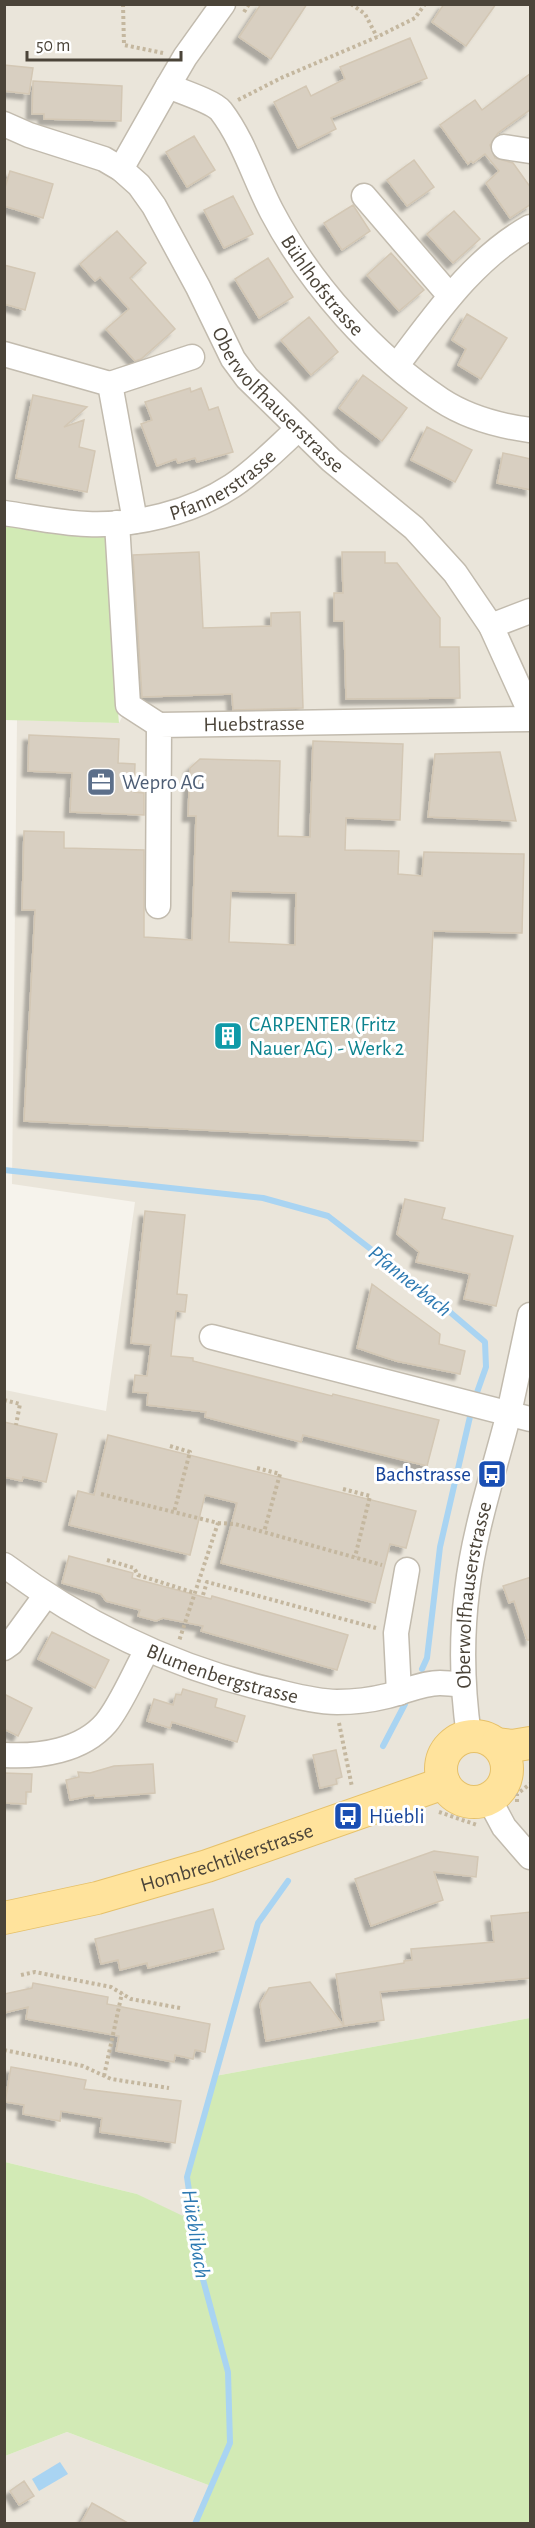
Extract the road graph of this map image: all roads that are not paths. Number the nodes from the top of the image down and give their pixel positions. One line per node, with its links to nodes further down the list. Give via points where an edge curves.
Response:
1 (223, 4): 2 (street)
2 (168, 86): 6 (street); 12 (street, Bühlhofstrasse, via 220,109 273,213 309,271 352,323)
3 (4, 124): 6 (street, Oberwolfhauserstrasse, via 87,152)
4 (504, 147): 5 (street)
5 (531, 151)
6 (122, 169): 14 (street, Oberwolfhauserstrasse, via 154,206 233,359)
7 (364, 196): 9 (street)
8 (531, 227): 9 (street, via 482,261)
9 (450, 296): 12 (street)
10 (4, 354): 13 (street)
11 (192, 357): 13 (street)
12 (397, 365): 15 (street, Bühlhofstrasse, via 442,401 479,418)
13 (110, 384): 17 (street, Pfannerstrasse)
14 (298, 429): 17 (street, Pfannerstrasse, via 230,488 171,513); 19 (street, Oberwolfhauserstrasse, via 414,528 455,573)
15 (531, 430)
16 (4, 513): 17 (street, Pfannerstrasse, via 87,524)
17 (126, 522): 22 (street, via 128,705)
18 (531, 611): 19 (street)
19 (491, 626): 20 (street, Oberwolfhauserstrasse)
20 (531, 712)
21 (531, 719): 22 (street, Huebstrasse)
22 (159, 725): 23 (street)
23 (158, 906)
24 (531, 1315): 26 (street, Oberwolfhauserstrasse)
25 (212, 1337): 26 (street)
26 (499, 1411): 32 (street, Oberwolfhauserstrasse, via 471,1566)
27 (4, 1565): 29 (street, Blumenbergstrasse)
28 (407, 1570): 33 (street, via 396,1633)
29 (46, 1595): 30 (street); 31 (street, Blumenbergstrasse)
30 (4, 1648)
31 (147, 1650): 33 (street, Blumenbergstrasse, via 239,1682 311,1699 358,1701); 36 (street, via 108,1721 91,1738 63,1750)
32 (463, 1685): 33 (street, Blumenbergstrasse, via 439,1683); 34 (street, Oberwolfhauserstrasse)
33 (405, 1690)
34 (483, 1740): 35 (main road, via 512,1746); 37 (main road, via 507,1762); 38 (main road, via 459,1739 445,1753 441,1763)
35 (531, 1743)
36 (4, 1755)
37 (509, 1780): 38 (main road, via 468,1802 450,1792); 39 (street, via 504,1827)
38 (444, 1783): 40 (main road, Hombrechtikerstrasse, via 207,1866 97,1898)
39 (531, 1857)
40 (4, 1918)

